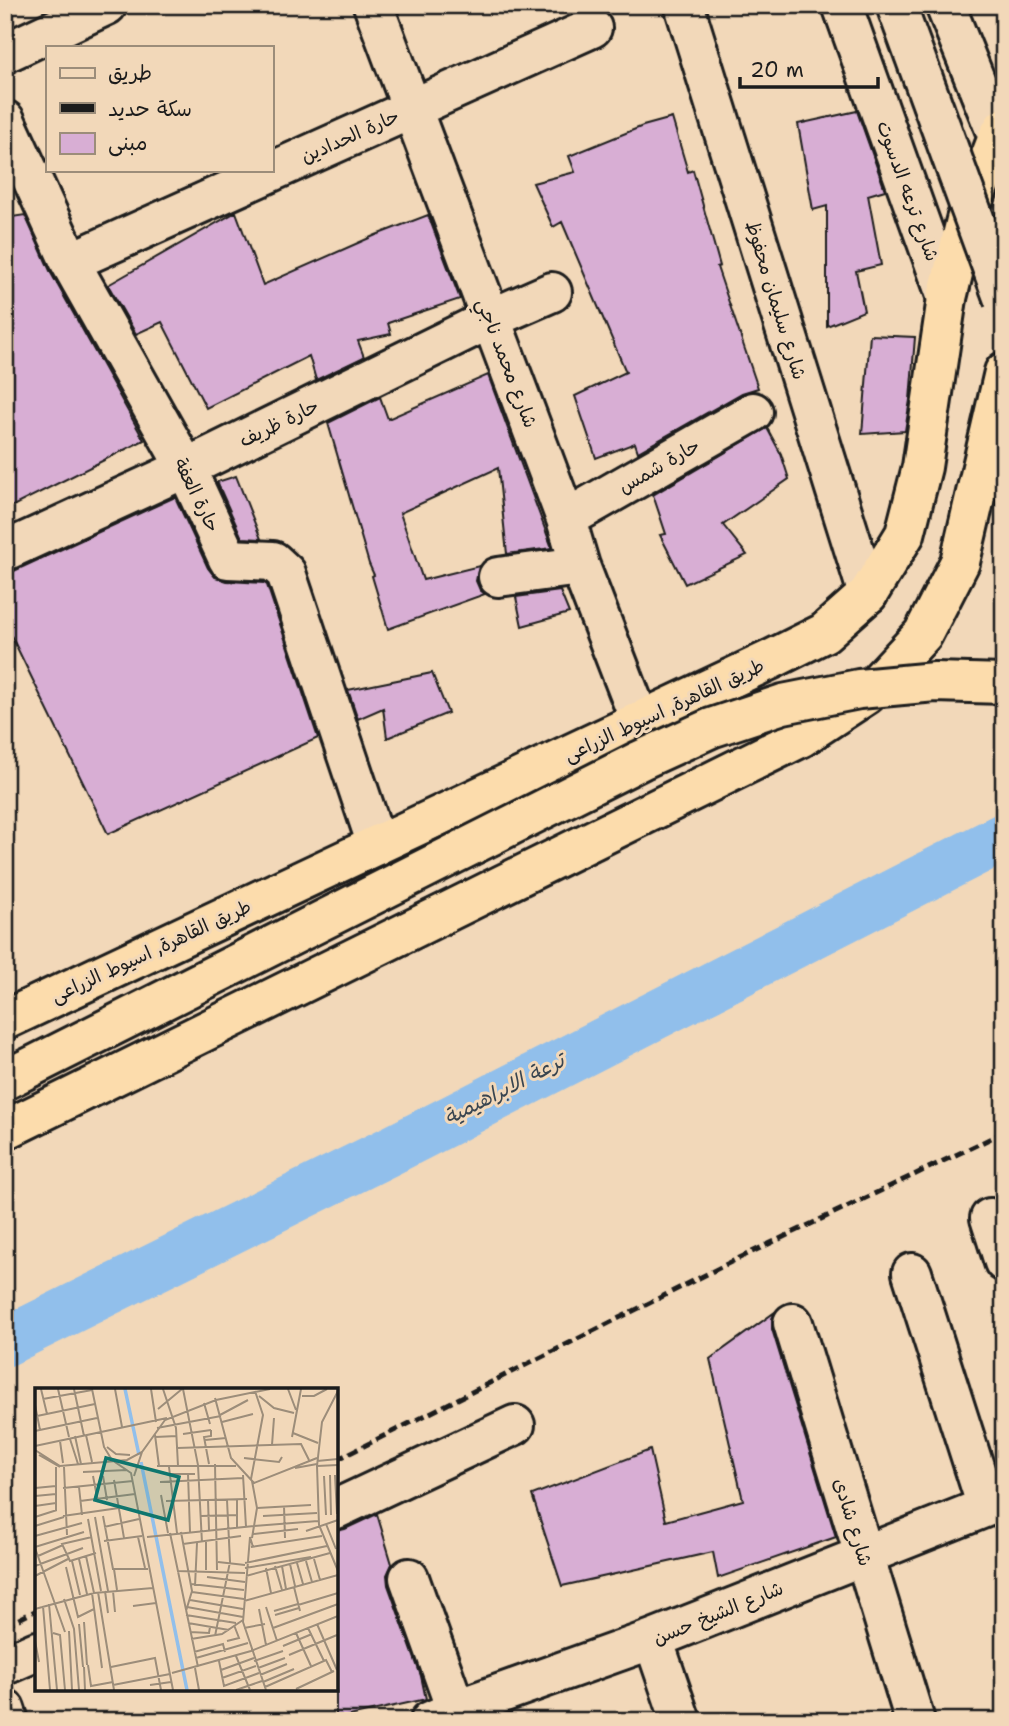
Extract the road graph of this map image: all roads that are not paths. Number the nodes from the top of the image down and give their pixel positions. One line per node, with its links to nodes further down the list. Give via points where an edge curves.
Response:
1 (107, 5): 8 (street)
2 (373, 5): 9 (street, شارع محمد ناجي)
3 (684, 5): 26 (street, شارع سليمان محفوظ)
4 (842, 5): 16 (street, شارع ترعه الدسوت)
5 (896, 5): 17 (street, bridge)
6 (945, 5): 11 (street)
7 (592, 28): 9 (street, حارة الحدادين)
8 (5, 53)
9 (412, 108): 12 (street, حارة الحدادين); 18 (street, شارع محمد ناجي)
10 (5, 120): 14 (street, حارة العفة)
11 (1001, 132): 16 (highway, طريق القاهرة, اسيوط الزراعى, via 966,220)
12 (273, 171)
13 (270, 172): 14 (street, حارة الحدادين)
14 (70, 262): 21 (street, حارة العفة)
15 (552, 292): 18 (street, حارة ظريف)
16 (947, 298): 26 (highway, طريق القاهرة, اسيوط الزراعى, via 922,467 905,534)
17 (1004, 300)
18 (490, 318): 21 (street, حارة ظريف); 22 (street, شارع محمد ناجي)
19 (1004, 372): 32 (highway, via 960,562 923,634 867,694 800,738)
20 (753, 412): 22 (street, حارة شمس)
21 (186, 468): 23 (street, حارة ظريف); 29 (street, حارة العفة, via 228,559 273,561 286,573)
22 (566, 519): 24 (street, شارع محمد ناجي)
23 (5, 551)
24 (580, 566): 25 (street); 28 (street, شارع محمد ناجي)
25 (498, 577)
26 (868, 594): 28 (highway, طريق القاهرة, اسيوط الزراعى, via 824,633)
27 (1004, 684): 31 (highway, bridge, via 935,682 859,689 783,704 711,728)
28 (640, 721): 29 (highway, طريق القاهرة, اسيوط الزراعى)
29 (377, 845): 30 (highway, طريق القاهرة, اسيوط الزراعى)
30 (5, 1020)
31 (5, 1080)
32 (5, 1130)
33 (990, 1217): 34 (street)
34 (1004, 1262)
35 (912, 1273): 38 (street)
36 (793, 1322): 40 (street, شارع شادى)
37 (514, 1425): 39 (street)
38 (996, 1504): 40 (street, شارع الشيخ حسن)
39 (338, 1508)
40 (863, 1556): 42 (street, شارع الشيخ حسن); 49 (street, شارع شادى)
41 (410, 1578): 46 (street)
42 (653, 1640): 46 (street, شارع الشيخ حسن); 48 (street)
43 (35, 1652): 44 (street)
44 (5, 1665)
45 (5, 1709): 47 (street)
46 (449, 1717)
47 (9, 1721)
48 (681, 1721)
49 (915, 1721)

